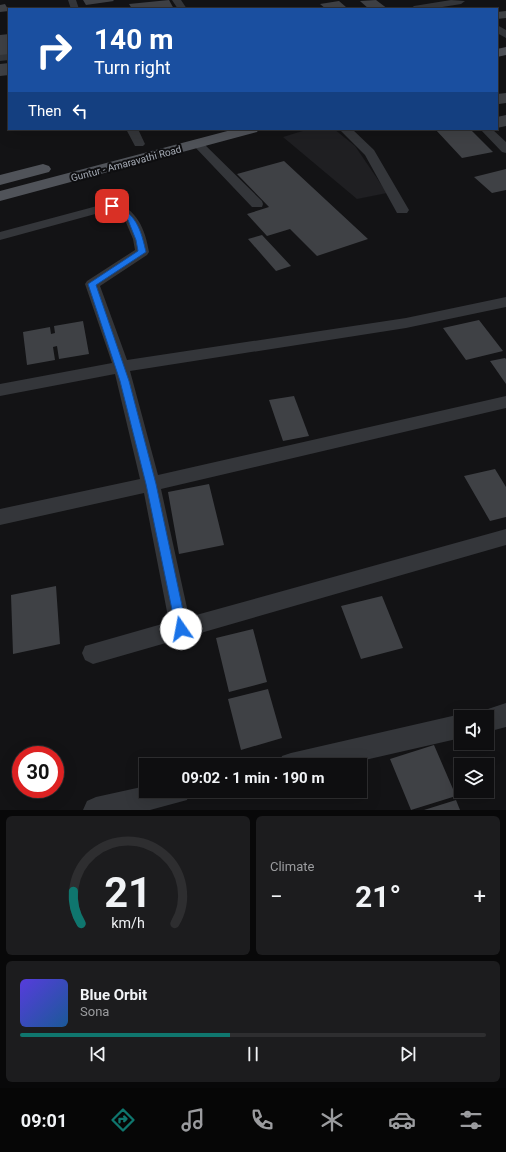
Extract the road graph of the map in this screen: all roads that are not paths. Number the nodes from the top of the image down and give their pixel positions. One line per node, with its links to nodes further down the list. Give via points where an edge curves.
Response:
1 (463, 2): 2 (street)
2 (421, 8)
3 (498, 29): 4 (street)
4 (506, 35)
5 (132, 130): 10 (street)
6 (244, 130): 9 (main road, Guntur - Amaravathi Road)
7 (346, 130): 17 (street, via 370,153)
8 (487, 130): 12 (street)
9 (197, 136): 10 (main road, Guntur - Amaravathi Road); 15 (main road, Guntur - Amaravathi Road); 16 (street)
10 (139, 144): 11 (main road, Guntur - Amaravathi Road)
11 (124, 148)
12 (506, 148)
13 (54, 166): 14 (main road, Guntur - Amaravathi Road)
14 (0, 180)
15 (0, 196)
16 (257, 204)
17 (402, 210)
18 (0, 236): 20 (street, via 112,206 131,218 142,252 92,284)
19 (506, 302): 20 (street, via 406,324)
20 (120, 367): 21 (street); 23 (street)
21 (0, 390)
22 (506, 402): 23 (street)
23 (151, 484): 24 (street); 26 (street)
24 (0, 516)
25 (506, 537): 26 (street)
26 (181, 629): 27 (street)
27 (93, 653)
28 (506, 715): 29 (street)
29 (494, 718)
30 (454, 728): 31 (street)
31 (322, 758)
32 (148, 798): 33 (street)
33 (96, 810)

